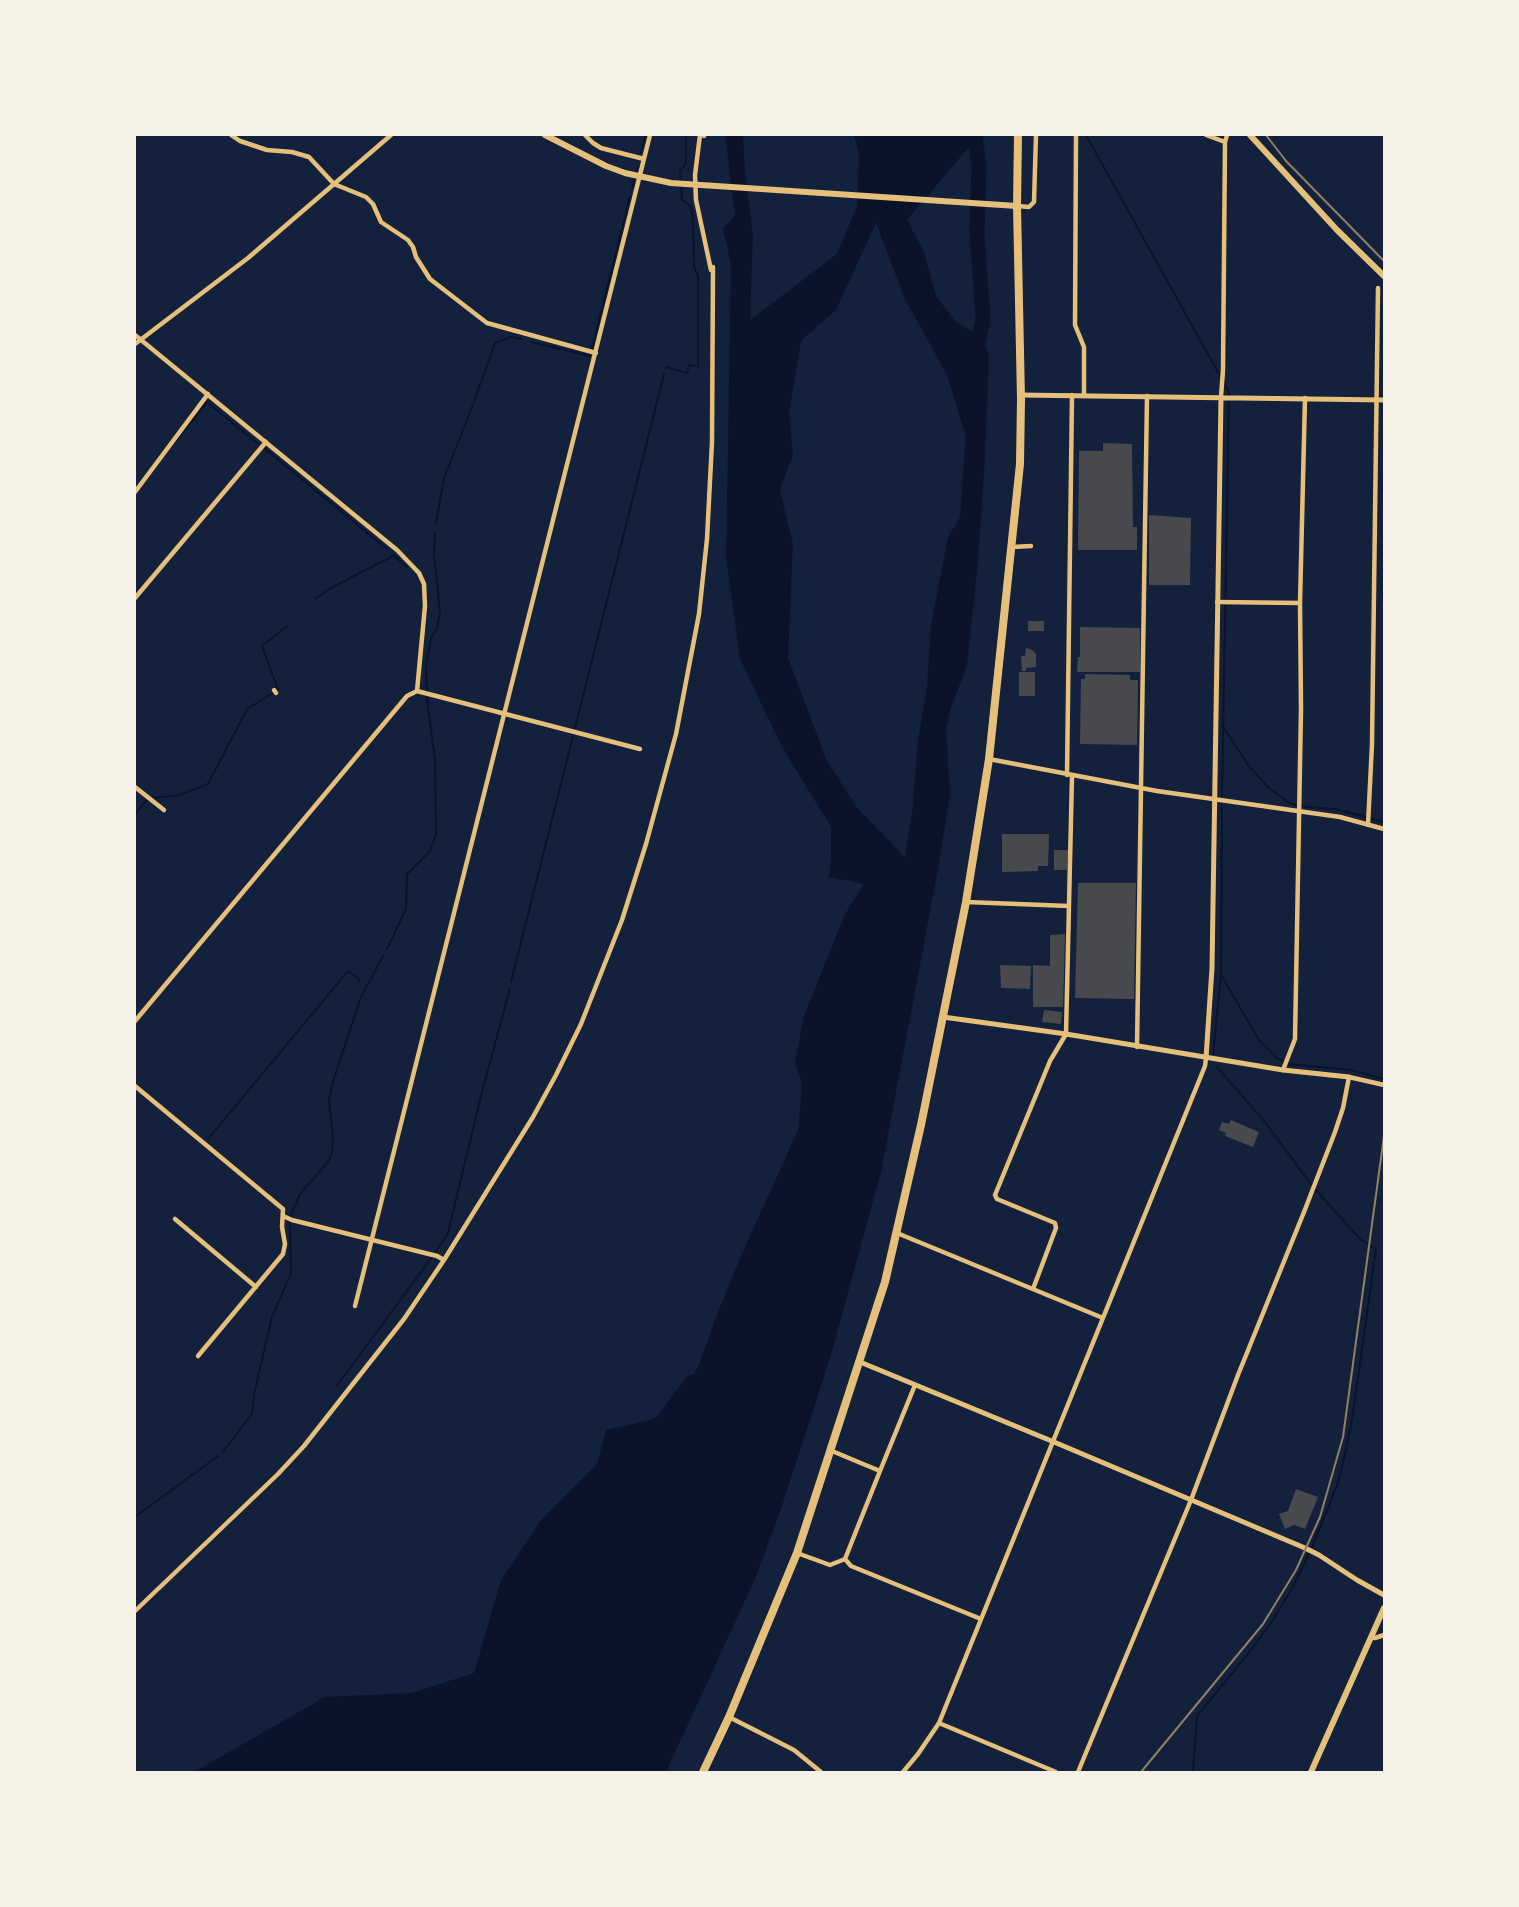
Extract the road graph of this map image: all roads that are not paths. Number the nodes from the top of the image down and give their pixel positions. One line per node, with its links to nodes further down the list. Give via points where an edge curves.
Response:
1 (231, 135): 15 (street, via 267,150 309,157)
2 (391, 135): 15 (street)
3 (547, 135): 16 (main road, via 625,173 671,183)
4 (585, 135): 14 (street, via 601,148)
5 (650, 135): 14 (street)
6 (703, 135): 18 (street, via 695,175 696,200)
7 (1018, 135): 16 (highway)
8 (1036, 135): 16 (street, via 1034,202 1029,207)
9 (1076, 135): 28 (street, via 1075,325 1084,347)
10 (1206, 135): 13 (street)
11 (1227, 135): 13 (street)
12 (1250, 135): 19 (main road)
13 (1225, 142): 30 (street)
14 (644, 159): 24 (street)
15 (334, 184): 22 (street, via 248,258); 24 (street, via 366,196 381,222 408,240 430,279 487,323)
16 (1017, 206): 26 (highway)
17 (713, 267): 18 (street)
18 (713, 275): 68 (street, via 707,539 699,614 664,782 622,920 581,1024 533,1117)
19 (1384, 276)
20 (1378, 288): 32 (street)
21 (135, 335): 22 (street)
22 (141, 340): 23 (street); 25 (street)
23 (135, 344)
24 (596, 353): 42 (street)
25 (208, 394): 34 (street); 35 (street)
26 (1020, 395): 27 (street); 37 (highway, via 1020,464)
27 (1072, 395): 28 (street); 45 (street)
28 (1084, 395): 29 (street)
29 (1147, 396): 30 (street); 47 (street)
30 (1222, 398): 31 (street); 39 (street)
31 (1305, 398): 32 (street); 40 (street)
32 (1377, 400): 33 (street); 51 (street)
33 (1384, 400)
34 (266, 442): 38 (street); 41 (street, via 397,550 419,573 425,594)
35 (135, 492)
36 (1031, 546): 37 (street)
37 (1012, 547): 44 (highway)
38 (135, 598)
39 (1219, 602): 40 (street); 48 (street)
40 (1300, 603): 49 (street)
41 (419, 692): 42 (street); 56 (street, via 408,696)
42 (504, 714): 43 (street); 67 (street)
43 (640, 749)
44 (989, 759): 45 (street); 53 (highway)
45 (1069, 776): 47 (street); 54 (street)
46 (135, 786): 50 (street)
47 (1140, 788): 48 (street); 58 (street)
48 (1214, 799): 49 (street); 59 (street, via 1212,968)
49 (1299, 809): 51 (street); 60 (street, via 1295,1039)
50 (164, 810)
51 (1368, 824): 52 (street)
52 (1384, 829)
53 (966, 902): 54 (street); 55 (highway)
54 (1069, 906): 57 (street)
55 (943, 1017): 57 (street); 66 (highway)
56 (135, 1021)
57 (1066, 1034): 58 (street); 70 (street, via 1050,1061 995,1195 1055,1223)
58 (1137, 1047): 59 (street)
59 (1206, 1058): 60 (street); 72 (street)
60 (1284, 1068): 61 (street)
61 (1348, 1077): 62 (street); 79 (street, via 1335,1132)
62 (1384, 1085)
63 (135, 1086): 64 (street, via 283,1209)
64 (283, 1216): 67 (street); 69 (street, via 283,1254)
65 (175, 1219): 69 (street)
66 (897, 1233): 70 (street); 74 (highway)
67 (371, 1240): 68 (street); 71 (street)
68 (444, 1260): 84 (street, via 391,1336 304,1446)
69 (255, 1287): 73 (street)
70 (1033, 1289): 72 (street)
71 (355, 1306)
72 (1104, 1318): 76 (street)
73 (198, 1356)
74 (860, 1362): 75 (street); 77 (highway)
75 (915, 1385): 76 (street); 78 (street)
76 (1054, 1442): 79 (street); 85 (street)
77 (832, 1451): 78 (street); 80 (highway)
78 (879, 1471): 81 (street)
79 (1191, 1500): 82 (street, via 1319,1555); 94 (street)
80 (797, 1553): 81 (street, via 830,1565); 88 (highway)
81 (845, 1558): 85 (street, via 851,1566)
82 (1384, 1594)
83 (1384, 1608): 87 (main road)
84 (135, 1611)
85 (981, 1619): 89 (street)
86 (1384, 1635): 87 (street)
87 (1371, 1637): 95 (main road)
88 (729, 1717): 90 (highway); 91 (street, via 794,1750)
89 (939, 1723): 92 (street); 93 (street)
90 (703, 1772)
91 (821, 1772)
92 (903, 1772)
93 (1056, 1772)
94 (1078, 1772)
95 (1311, 1772)

